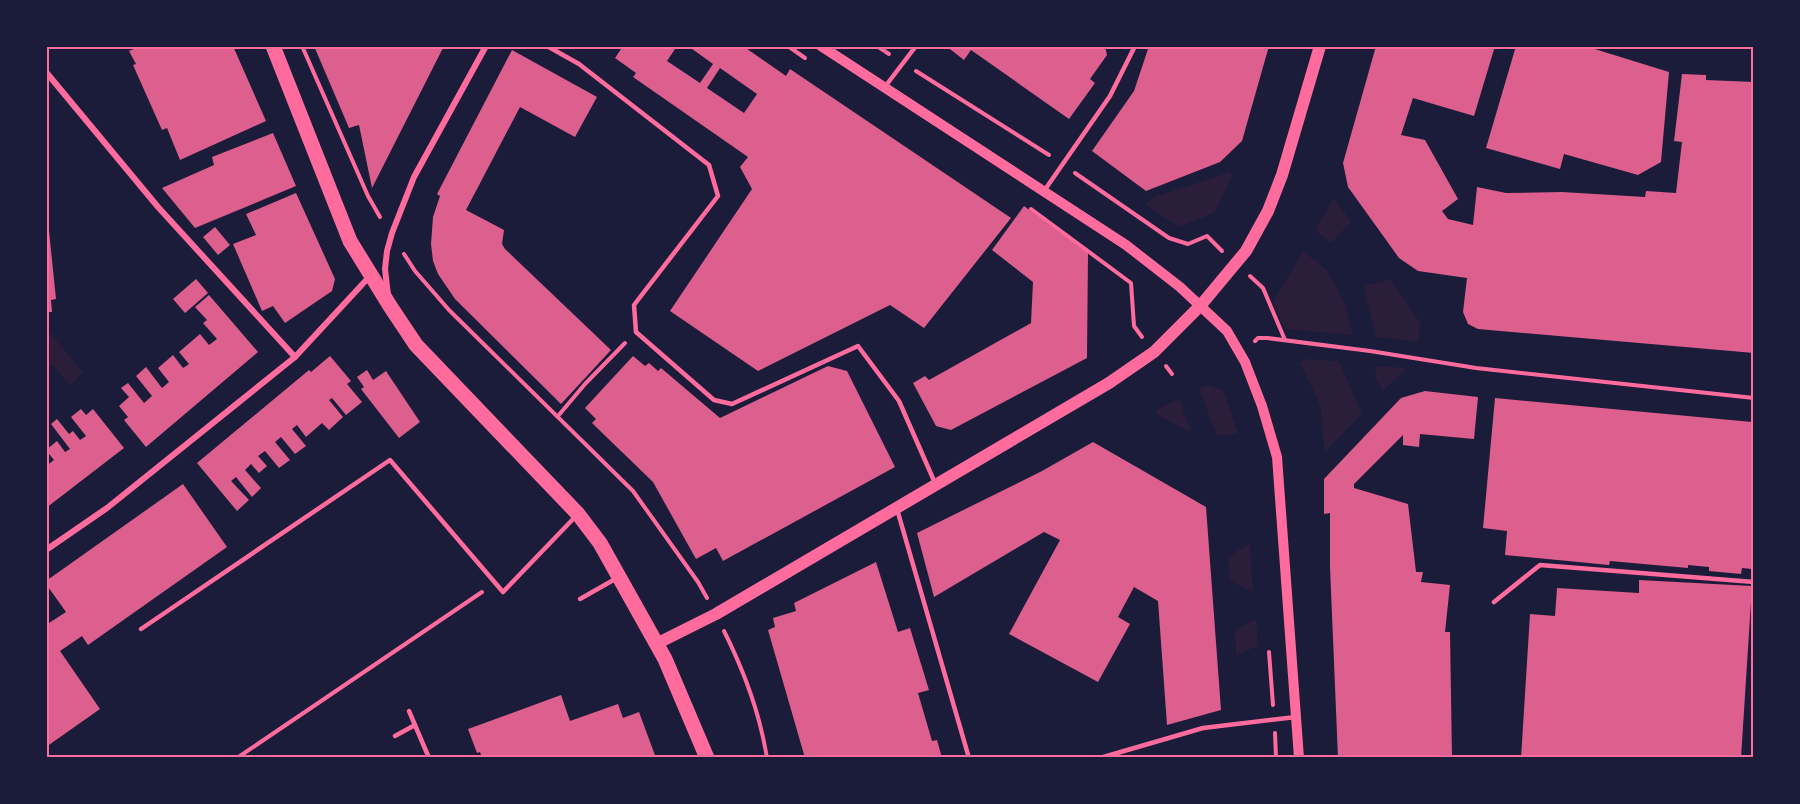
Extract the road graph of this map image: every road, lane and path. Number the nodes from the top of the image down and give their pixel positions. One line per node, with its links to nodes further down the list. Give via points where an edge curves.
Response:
1 (273, 46): 20 (main road, via 350,241)
2 (302, 46): 18 (path, via 368,196)
3 (486, 46): 18 (street, via 414,177)
4 (547, 46): 25 (lane, via 579,64 709,165 718,196 634,305)
5 (788, 46): 11 (path)
6 (821, 46): 14 (street)
7 (877, 46): 12 (path)
8 (916, 46): 12 (lane)
9 (1136, 46): 15 (lane, via 1110,96)
10 (1320, 46): 22 (main road, via 1268,211 1246,251)
11 (806, 59)
12 (903, 63): 14 (lane); 15 (path)
13 (46, 72): 28 (street, via 158,207)
14 (884, 88): 16 (street)
15 (1062, 164): 16 (lane); 19 (path, via 1169,238 1188,244)
16 (1043, 191): 22 (street, via 1126,245)
17 (1029, 208): 24 (path, via 1131,283)
18 (392, 233): 23 (street, via 385,269); 30 (path, via 415,271 449,310)
19 (1207, 236)
20 (372, 275): 23 (main road); 28 (street)
21 (1263, 288): 27 (path)
22 (1201, 305): 31 (main road, via 1154,352); 45 (street, via 1227,331 1245,362 1276,457)
23 (390, 306): 33 (main road, via 416,345)
24 (1134, 326)
25 (636, 332): 30 (path); 31 (lane, via 714,400 732,404 858,346 899,401)
26 (1267, 338): 27 (path)
27 (1285, 340): 29 (path, via 1476,368)
28 (295, 357): 34 (street, via 107,508)
29 (1754, 398)
30 (558, 416): 40 (path, via 633,491)
31 (935, 484): 32 (main road)
32 (896, 507): 40 (main road); 53 (lane)
33 (578, 514): 35 (main road); 37 (lane, via 503,592)
34 (46, 550)
35 (620, 576): 38 (lane); 42 (main road)
36 (1754, 582): 39 (lane, via 1540,565)
37 (495, 583): 41 (lane, via 390,460); 49 (path)
38 (580, 599)
39 (1494, 602)
40 (716, 614): 42 (main road); 52 (path, via 741,664)
41 (141, 629)
42 (656, 644): 51 (main road)
43 (1269, 650): 46 (path)
44 (409, 711): 47 (lane)
45 (1297, 716): 46 (lane); 56 (street)
46 (1274, 719): 54 (lane, via 1203,728); 55 (path)
47 (415, 725): 48 (lane); 50 (lane)
48 (395, 736)
49 (237, 758)
50 (429, 758)
51 (707, 758)
52 (767, 758)
53 (969, 758)
54 (1100, 758)
55 (1276, 758)
56 (1299, 758)

